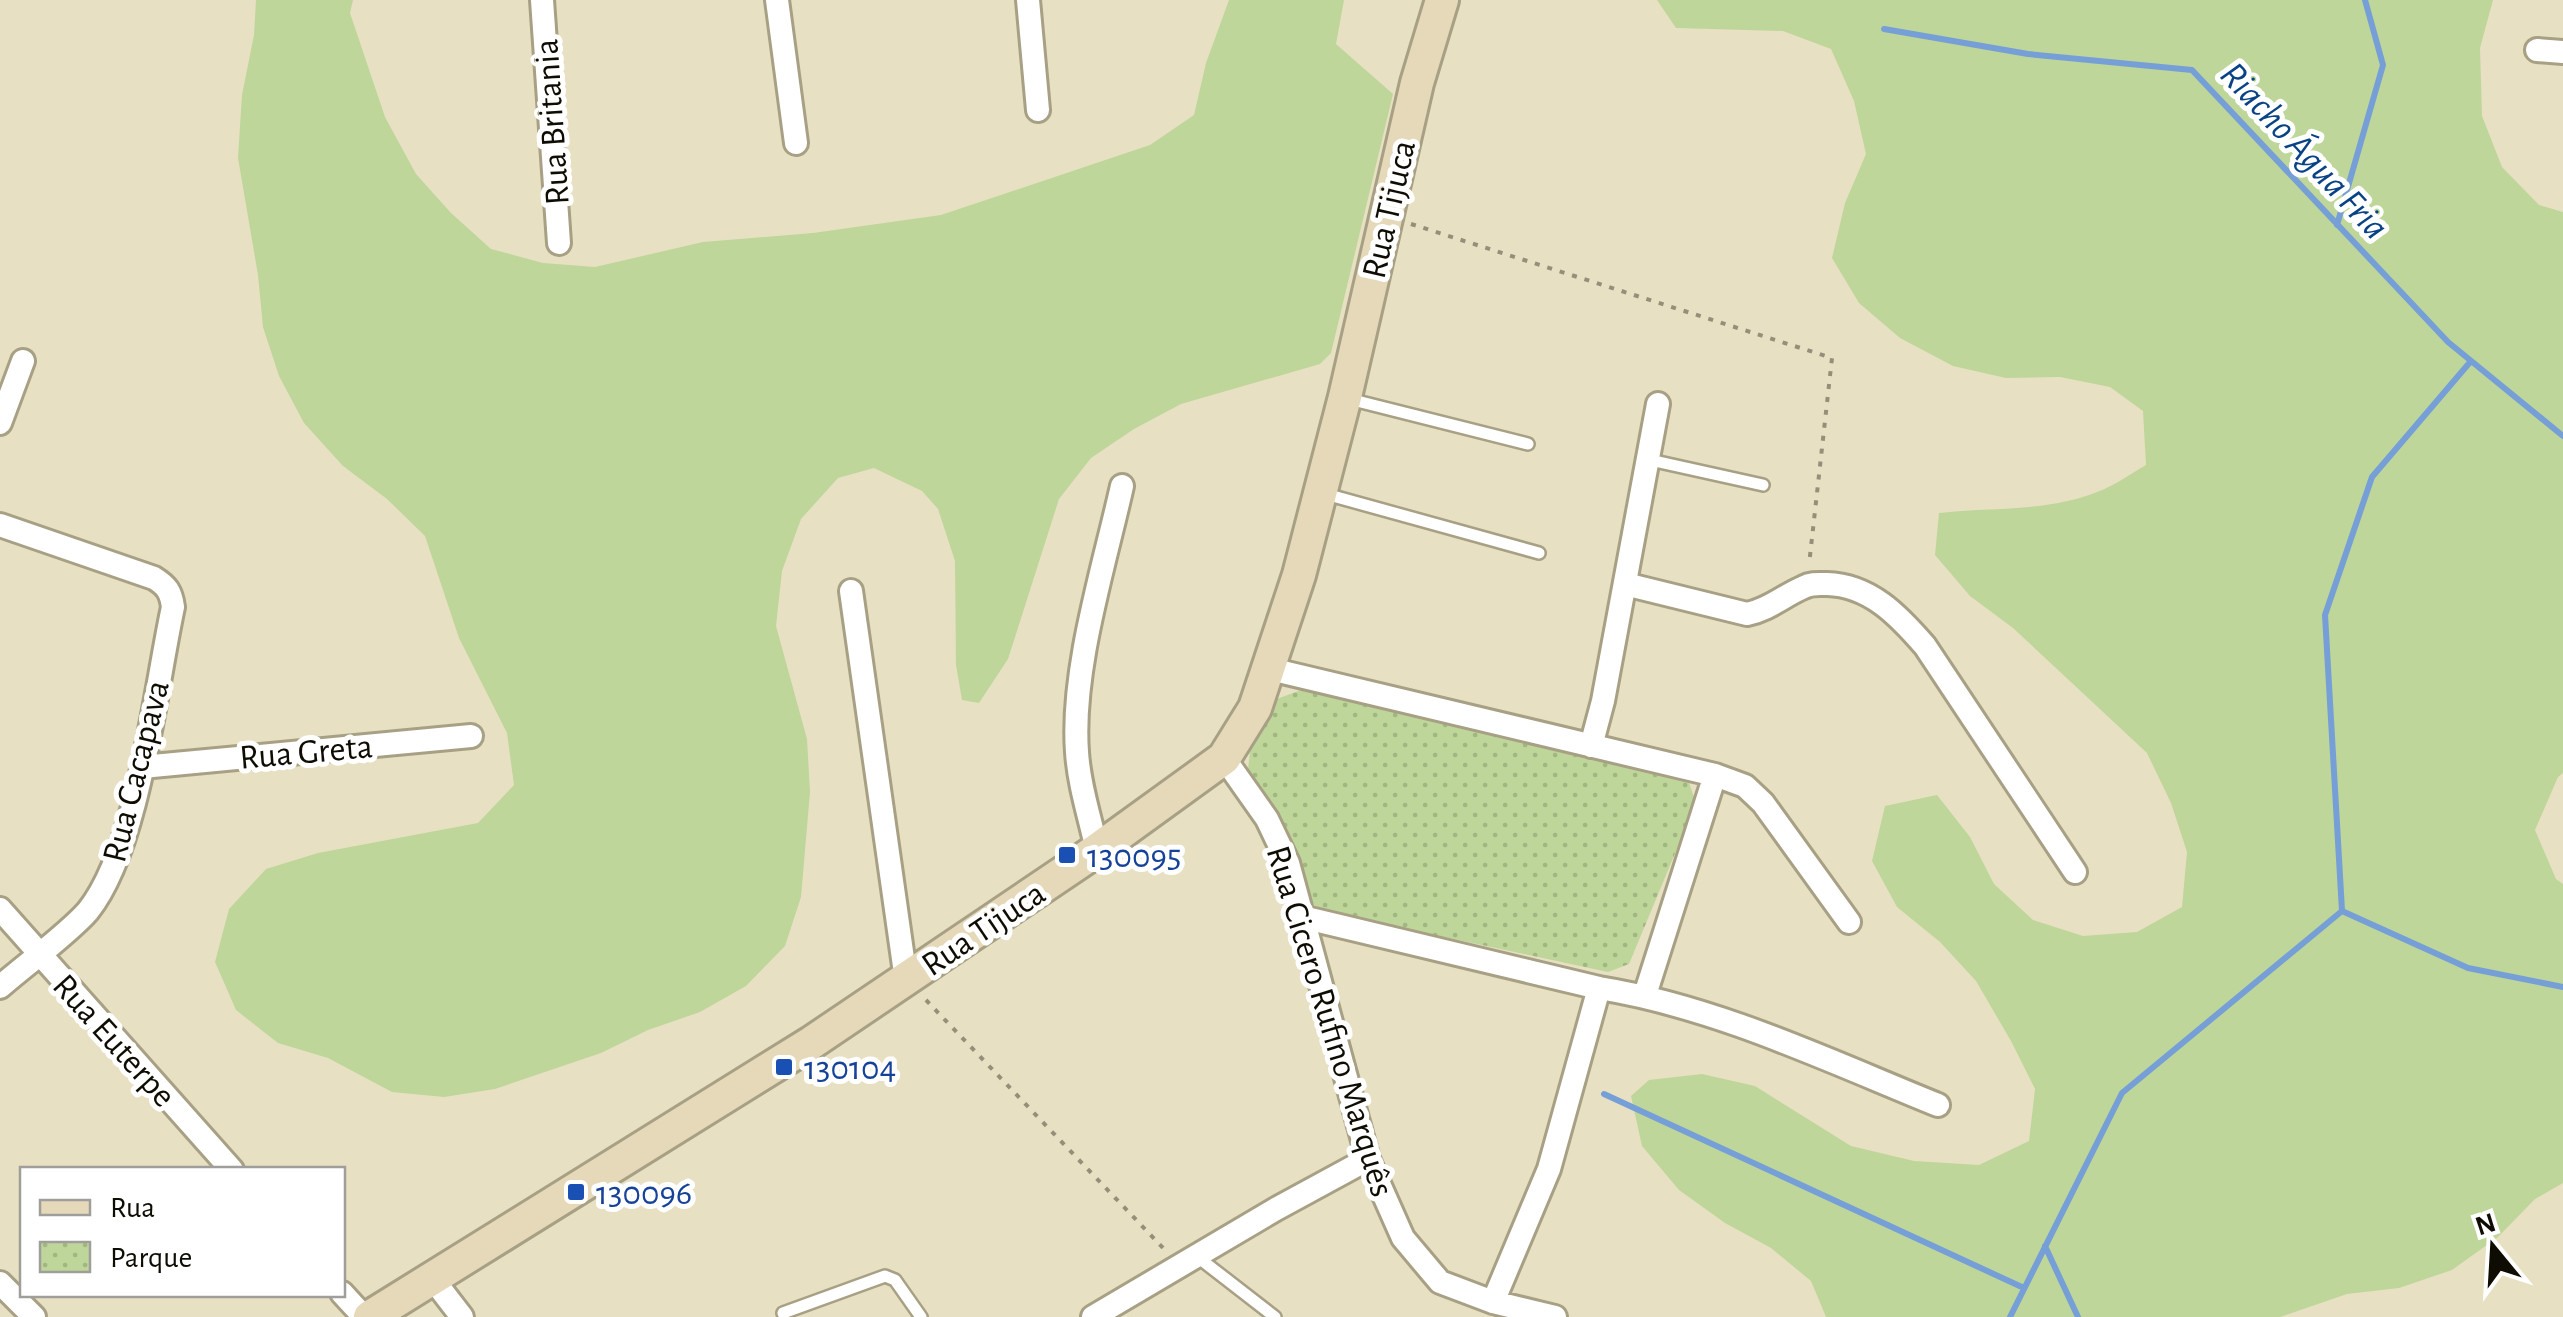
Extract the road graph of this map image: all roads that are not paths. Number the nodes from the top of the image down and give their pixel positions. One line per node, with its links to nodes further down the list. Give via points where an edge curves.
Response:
1 (542, 0): 9 (street, Rua Britania)
2 (777, 0): 8 (street)
3 (1028, 0): 7 (street)
4 (1442, 0): 11 (street, Rua Tijuca)
5 (2537, 50): 6 (street)
6 (2563, 52)
7 (1038, 110)
8 (796, 143)
9 (559, 243)
10 (23, 361): 13 (street)
11 (1345, 397): 14 (lane); 18 (street, Rua Tijuca)
12 (1658, 404): 15 (street)
13 (0, 423)
14 (1528, 444)
15 (1650, 460): 17 (lane); 21 (street)
16 (1122, 486): 29 (street, via 1076,729)
17 (1762, 486)
18 (1318, 492): 20 (lane); 23 (street, Rua Tijuca)
19 (0, 525): 27 (street, Rua Cacapava, via 154,578 172,595)
20 (1538, 553)
21 (1625, 584): 25 (street); 30 (street, via 1747,614 1768,610 1807,584 1836,584 1880,601 1924,646)
22 (851, 591): 35 (street)
23 (1270, 668): 25 (street); 26 (street, Rua Tijuca)
24 (470, 736): 27 (street, Rua Greta)
25 (1591, 746): 28 (street)
26 (1224, 758): 29 (street, Rua Tijuca); 32 (street, Rua Cicero Rufino Marquês, via 1288,862)
27 (142, 766): 34 (street, Rua Cacapava, via 105,886 86,914)
28 (1715, 774): 33 (street, via 1746,786 1764,803); 38 (street)
29 (1097, 850): 35 (street, Rua Tijuca)
30 (2075, 872)
31 (0, 910): 34 (street, Rua Euterpe)
32 (1302, 916): 37 (street); 40 (street, Rua Cicero Rufino Marquês)
33 (1849, 922)
34 (37, 954): 36 (street, Rua Cacapava); 41 (street, Rua Euterpe)
35 (906, 980): 43 (street, Rua Tijuca)
36 (0, 987)
37 (1600, 988): 38 (street); 46 (street, via 1549,1169)
38 (1645, 996): 39 (street)
39 (1938, 1106)
40 (1368, 1159): 42 (street); 46 (street, Rua Cicero Rufino Marquês, via 1418,1259 1440,1282)
41 (229, 1167)
42 (1187, 1260): 48 (street); 53 (lane)
43 (432, 1278): 50 (street, Rua Tijuca); 51 (street)
44 (0, 1283): 49 (street)
45 (345, 1296): 50 (street)
46 (1493, 1302): 54 (street, Rua Cicero Rufino Marquês)
47 (784, 1314): 52 (lane, via 884,1276 895,1280)
48 (1099, 1316)
49 (34, 1317)
50 (367, 1317)
51 (462, 1317)
52 (920, 1317)
53 (1276, 1317)
54 (1555, 1317)

